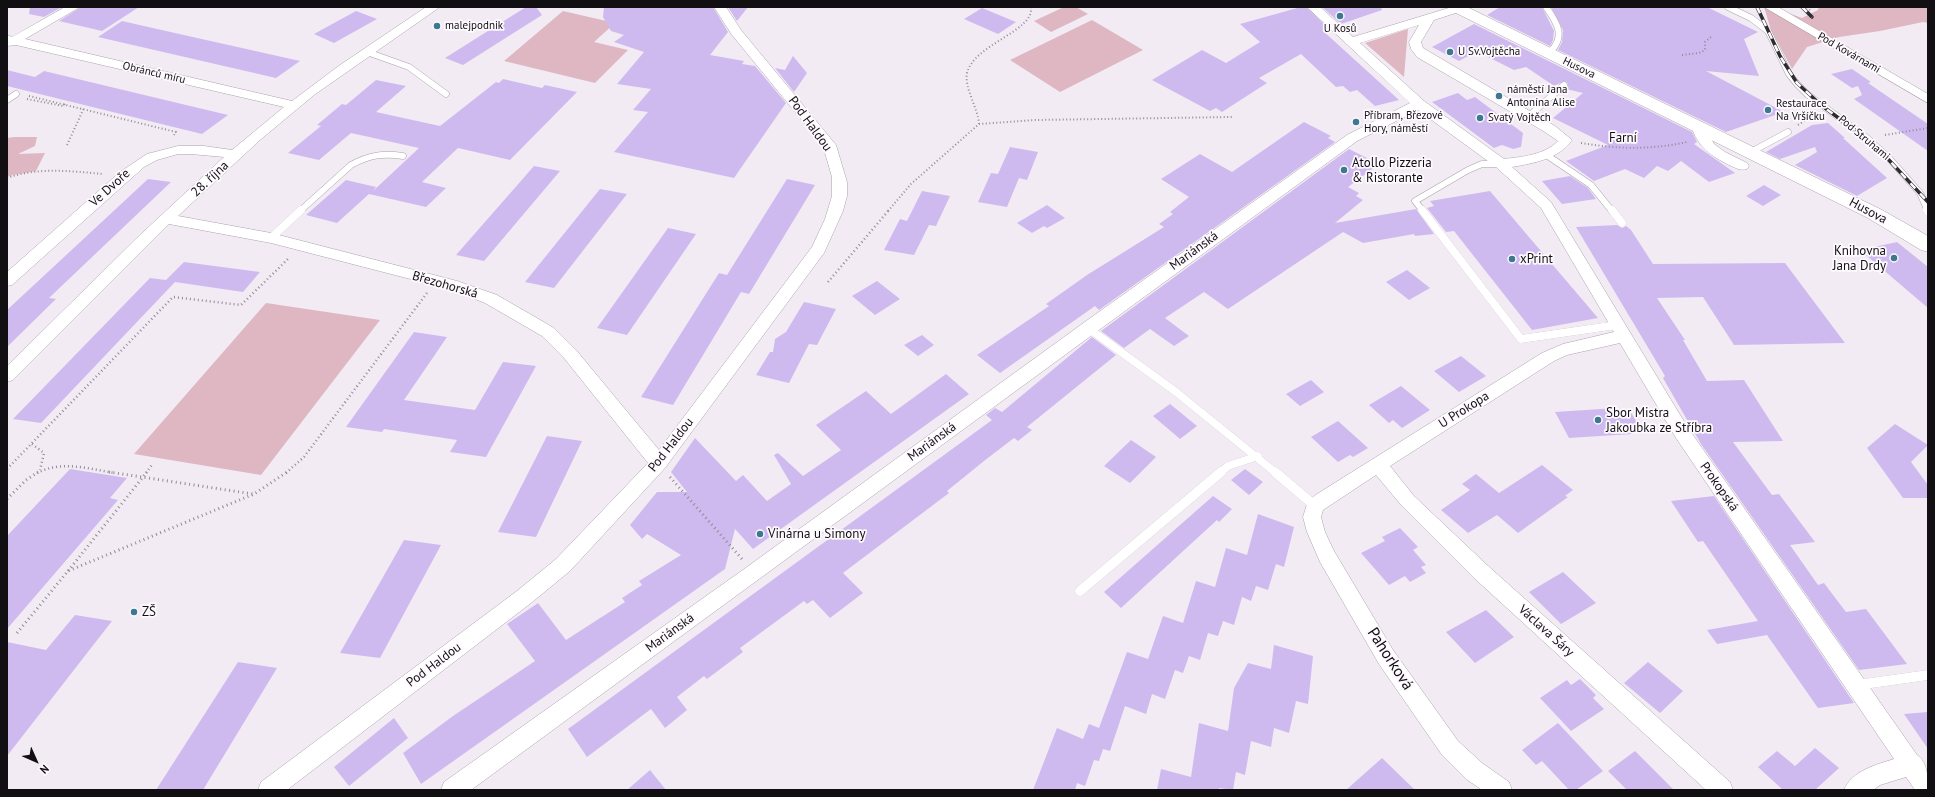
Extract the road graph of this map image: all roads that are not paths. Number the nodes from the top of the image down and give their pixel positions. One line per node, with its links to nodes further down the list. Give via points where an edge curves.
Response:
1 (74, 7): 10 (street)
2 (434, 7): 12 (street, 28. října)
3 (720, 7): 42 (street, Pod Haldou, via 736,32 829,145 840,188 833,219 819,249)
4 (1313, 7): 11 (street, Prokopská)
5 (1546, 7): 13 (lane, via 1559,29 1559,41)
6 (1728, 7): 30 (lane, Pod Struhami, via 1751,18 1768,31 1789,74 1808,95 1867,138)
7 (1770, 7): 17 (street, Pod Kovárnami)
8 (1459, 8): 9 (street); 13 (main road, Husova)
9 (1428, 20): 11 (street); 21 (street, via 1415,42 1421,54)
10 (9, 42): 20 (street, Obránců míru)
11 (1352, 42): 19 (street, Prokopská)
12 (367, 52): 16 (lane, via 409,67); 20 (street, 28. října)
13 (1549, 54): 22 (main road, Husova)
14 (1564, 85): 21 (lane)
15 (16, 94): 18 (lane)
16 (446, 94)
17 (1928, 99)
18 (7, 100)
19 (1419, 104): 28 (street, Prokopská); 38 (street, Mariánská, via 1352,138)
20 (294, 105): 26 (street, 28. října)
21 (1529, 116): 25 (street, via 1565,140 1559,148)
22 (1698, 126): 24 (main road, Husova); 29 (street, via 1701,138 1709,149)
23 (1788, 132): 24 (lane)
24 (1751, 152): 36 (main road, Husova, via 1875,214)
25 (1545, 154): 28 (street); 34 (lane, via 1591,185)
26 (236, 155): 33 (street, 28. října); 37 (street, Ve Dvoře, via 192,149 168,151 145,160)
27 (403, 156): 35 (lane, via 384,153 367,157 351,165)
28 (1501, 164): 39 (street, Prokopská, via 1546,205); 39 (lane, via 1482,164 1468,170 1415,201 1521,339)
29 (1742, 166)
30 (1920, 193): 31 (lane); 32 (lane, Pod Struhami)
31 (1928, 199)
32 (1928, 212)
33 (167, 219): 35 (street, Březohorská); 40 (street, 28. října)
34 (1622, 223)
35 (271, 238): 42 (street, Březohorská, via 457,286 491,299 548,332 570,354)
36 (1928, 245)
37 (7, 281)
38 (1088, 328): 41 (lane, via 1140,364); 50 (street, Mariánská)
39 (1621, 331): 43 (street, U Prokopa, via 1548,357); 47 (street, Prokopská, via 1682,433)
40 (7, 376)
41 (1258, 456): 44 (lane); 45 (lane, via 1228,466)
42 (658, 463): 49 (street, Pod Haldou, via 563,565 518,602)
43 (1378, 465): 44 (street, U Prokopa); 52 (street, Václava Šáry, via 1408,501 1480,571)
44 (1315, 506): 51 (street, Pahorková, via 1312,516 1327,556 1386,657 1450,748 1474,771)
45 (1080, 591)
46 (1928, 675): 47 (lane)
47 (1856, 685): 48 (street, Prokopská)
48 (1912, 764): 53 (street, via 1874,776); 54 (street, Prokopská)
49 (269, 790)
50 (452, 790)
51 (1500, 790)
52 (1722, 790)
53 (1855, 790)
54 (1928, 790)

